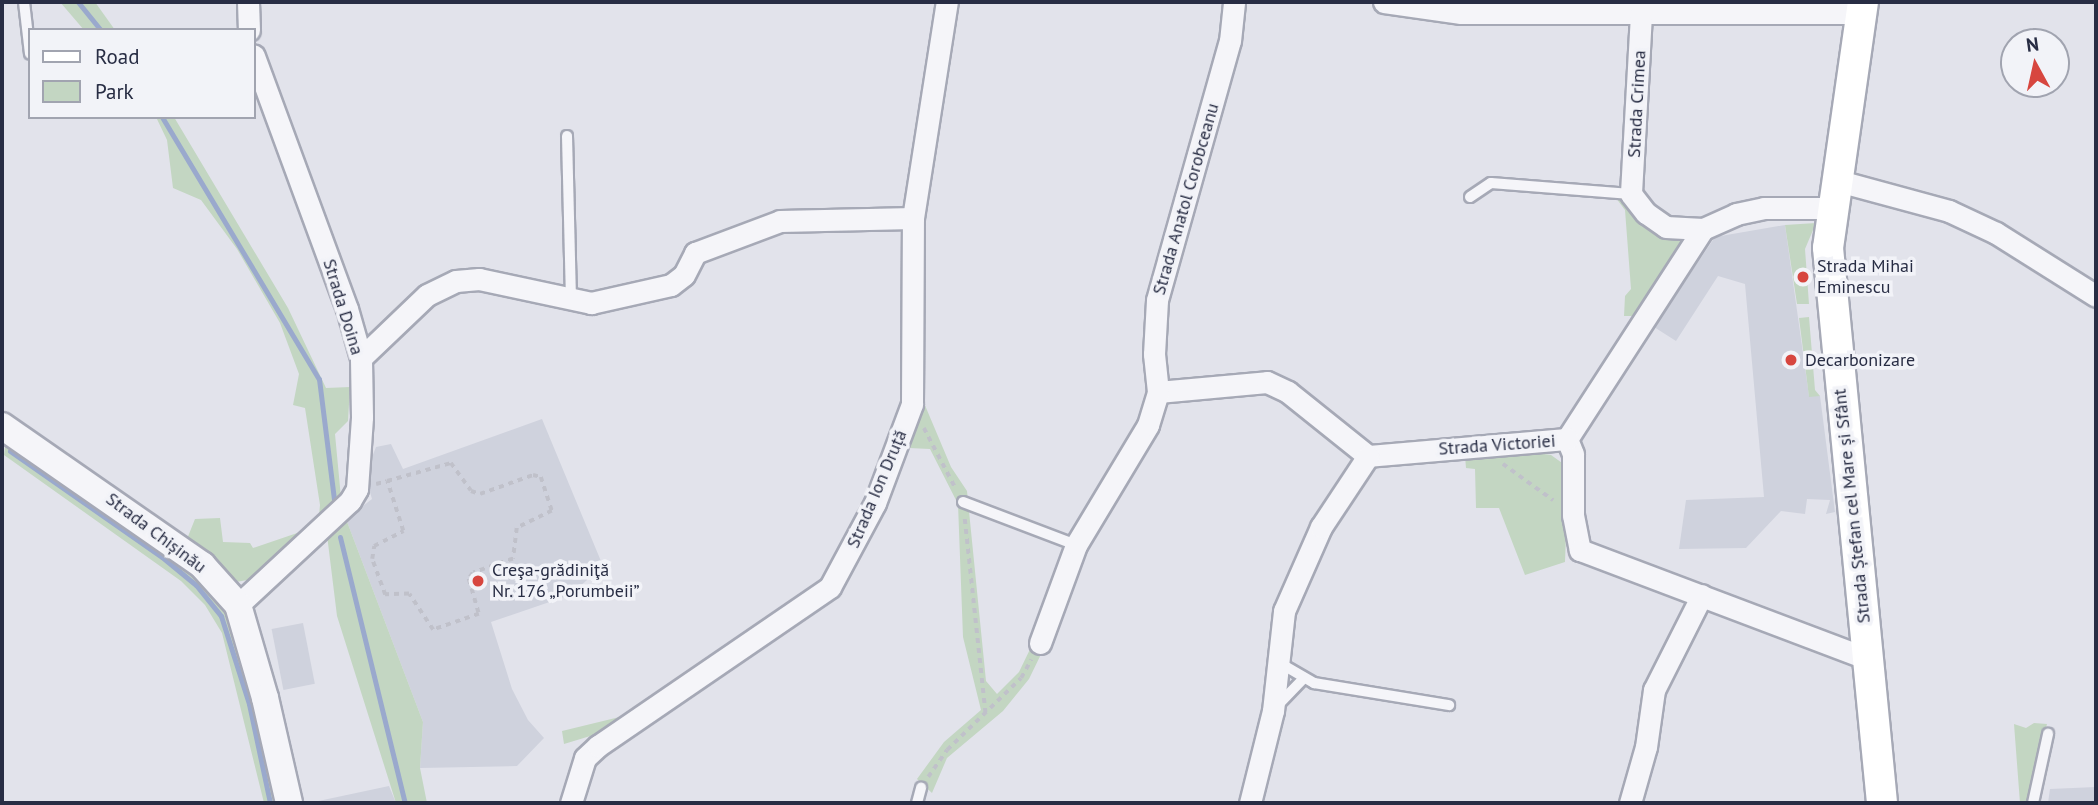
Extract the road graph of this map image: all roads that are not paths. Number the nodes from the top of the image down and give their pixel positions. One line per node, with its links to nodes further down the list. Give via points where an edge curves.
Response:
1 (24, 2): 10 (lane)
2 (248, 2): 9 (street)
3 (947, 2): 16 (street, Strada Ion Druță)
4 (1234, 2): 21 (street, Strada Anatol Corobceanu, via 1230,41 1157,300 1154,354)
5 (1384, 2): 6 (street)
6 (1462, 7): 8 (street)
7 (1861, 7): 8 (street); 14 (main road, Strada Ștefan cel Mare și Sfânt)
8 (1652, 9): 13 (street, Strada Crimea)
9 (249, 28)
10 (28, 37)
11 (256, 62): 20 (street, Strada Doina)
12 (567, 136): 19 (lane)
13 (1631, 194): 15 (lane, via 1491,183); 17 (street, via 1646,213 1666,227)
14 (1833, 194): 17 (street, via 1736,214); 18 (street, via 1949,211 2035,255); 30 (main road, Strada Ștefan cel Mare și Sfânt, via 1829,274)
15 (1470, 197)
16 (913, 218): 19 (street, via 780,221 695,253 684,275 671,285 591,303); 38 (street, Strada Ion Druță, via 912,404 875,503 830,587 598,746 585,758)
17 (1703, 229): 23 (street)
18 (2096, 296)
19 (571, 302): 20 (street, via 479,279 456,281 427,295)
20 (360, 358): 28 (street, Strada Doina, via 357,489 351,501)
21 (1158, 392): 24 (street, via 1267,382 1308,407); 26 (street, Strada Anatol Corobceanu, via 1149,425)
22 (2, 426): 28 (street, Strada Chișinău, via 202,565)
23 (1567, 439): 24 (street, Strada Victoriei); 27 (street, Strada Victoriei, via 1573,454 1573,515 1580,550)
24 (1368, 456): 31 (street, via 1321,527 1284,611)
25 (963, 502): 26 (lane)
26 (1076, 545): 29 (street, Strada Anatol Corobceanu)
27 (1702, 595): 30 (street, Strada Victoriei); 41 (street, via 1654,690 1646,747)
28 (238, 605): 37 (street, Strada Chișinău)
29 (1040, 643)
30 (1868, 659): 42 (main road, Strada Ștefan cel Mare și Sfânt)
31 (1277, 661): 32 (lane); 34 (street)
32 (1302, 680): 33 (lane); 34 (lane)
33 (1449, 705)
34 (1273, 711): 40 (street)
35 (2048, 734): 43 (lane)
36 (921, 788): 39 (lane)
37 (289, 803)
38 (571, 803)
39 (917, 803)
40 (1250, 803)
41 (1630, 803)
42 (1882, 803)
43 (2033, 803)

